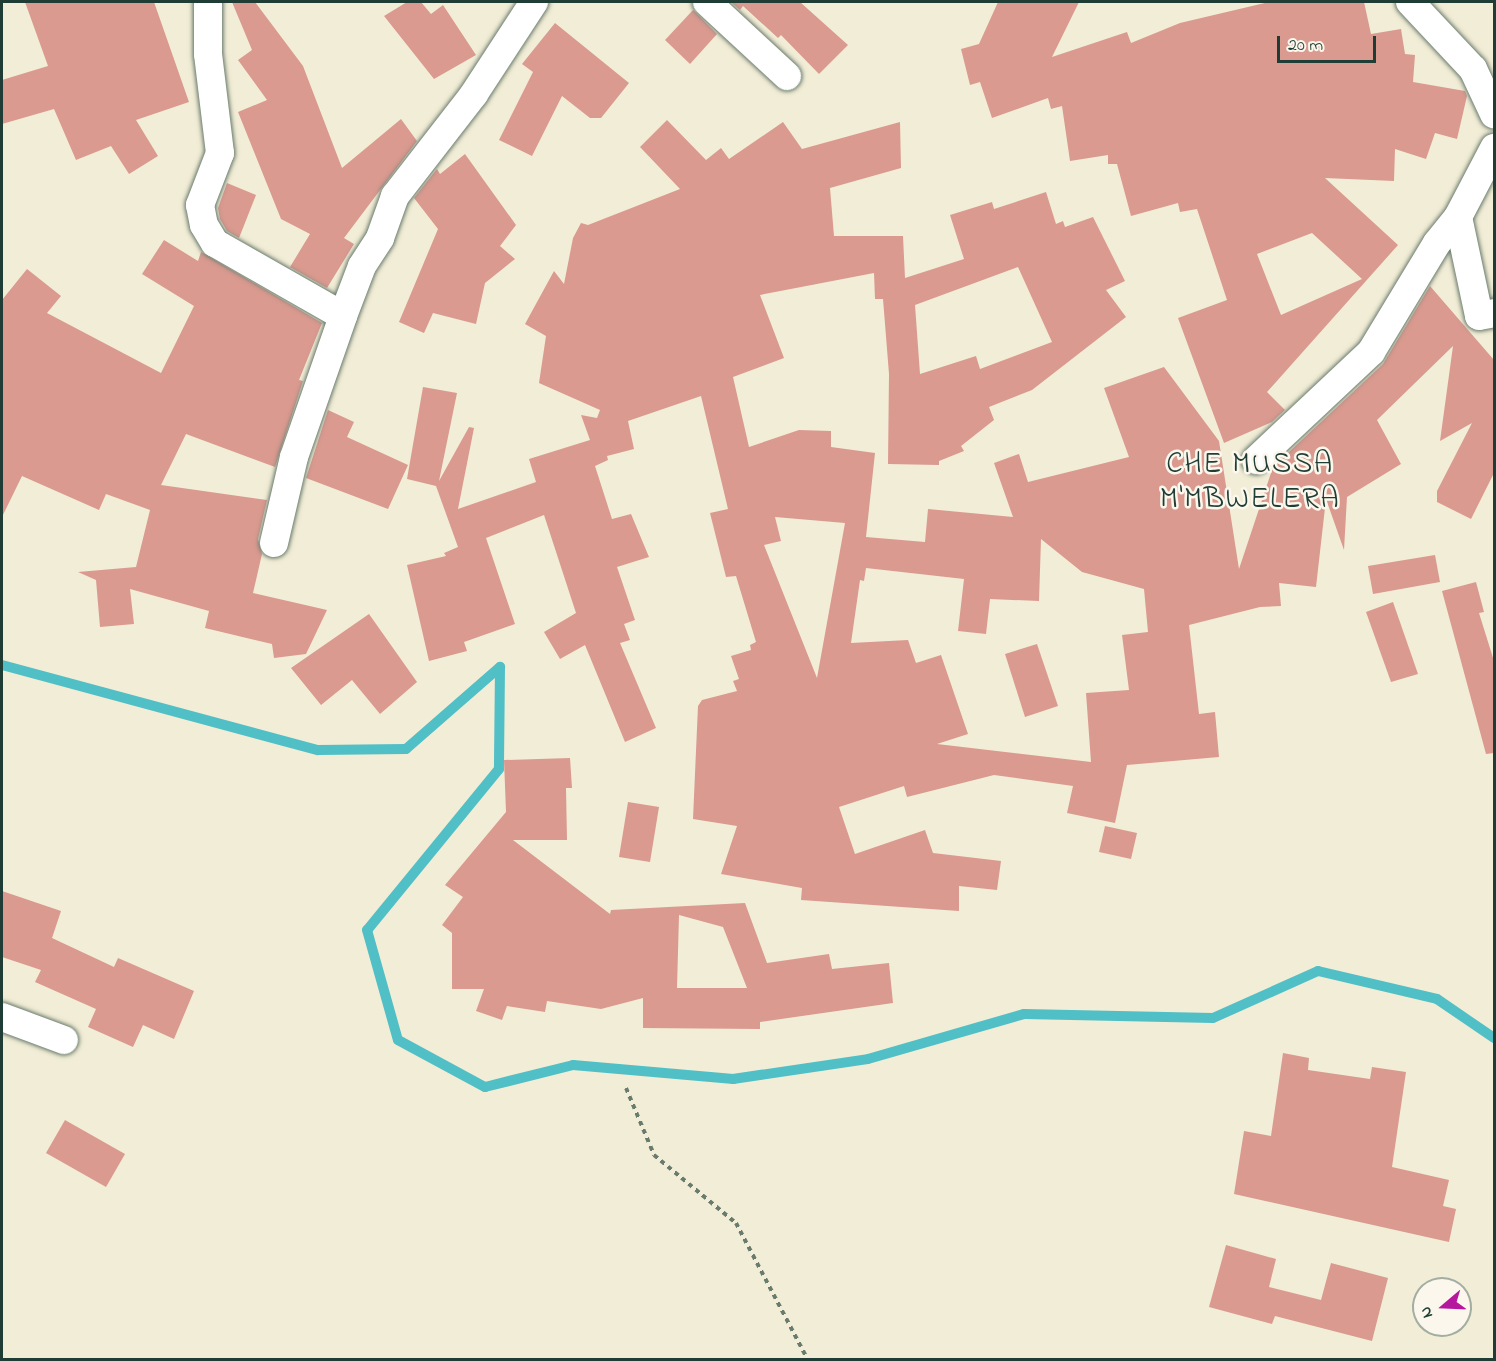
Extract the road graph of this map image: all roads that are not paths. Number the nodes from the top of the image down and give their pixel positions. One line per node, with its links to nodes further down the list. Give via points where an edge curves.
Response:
1 (208, 2): 10 (street, via 208,54 220,153 200,206 204,225 215,243)
2 (534, 2): 10 (street, via 474,94 395,196)
3 (708, 2): 5 (street)
4 (1410, 2): 6 (street, via 1473,69)
5 (787, 76)
6 (1494, 114)
7 (1494, 148): 8 (street)
8 (1458, 218): 9 (street, via 1479,316); 11 (street, via 1437,243 1371,352)
9 (1494, 313)
10 (343, 316): 12 (street, via 294,457)
11 (1256, 460)
12 (274, 543)
13 (2, 1017): 14 (street)
14 (63, 1040)

